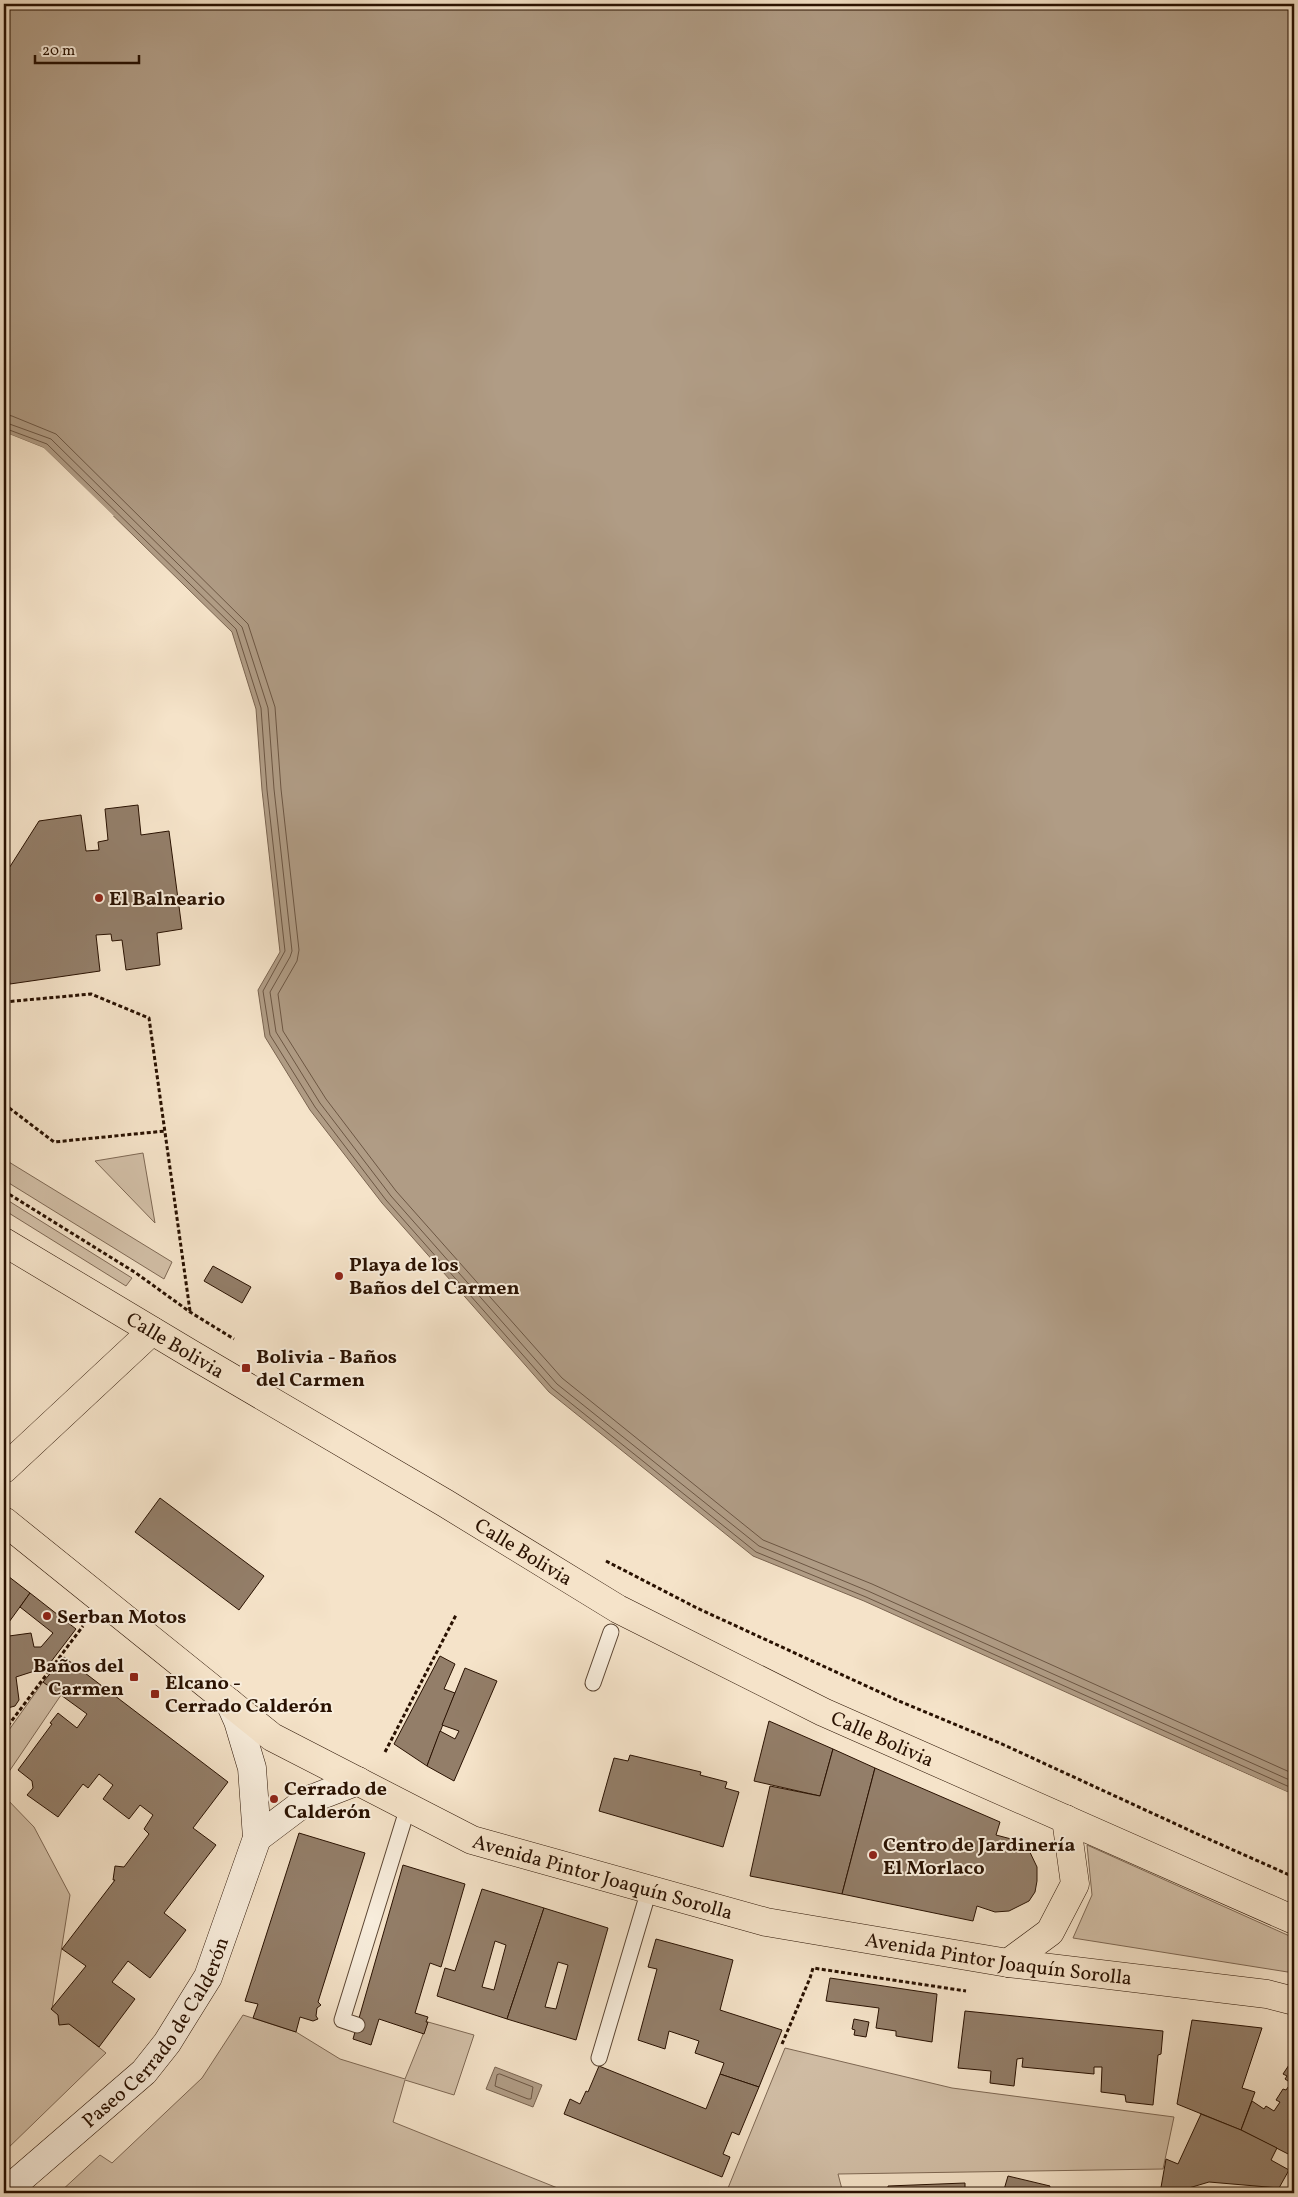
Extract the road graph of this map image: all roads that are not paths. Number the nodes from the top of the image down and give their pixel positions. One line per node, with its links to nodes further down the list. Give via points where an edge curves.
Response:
1 (4, 1242): 2 (main road, Calle Bolivia)
2 (152, 1331): 3 (main road); 10 (main road, Calle Bolivia, via 618,1609 823,1712)
3 (4, 1469)
4 (4, 1521): 7 (main road, Avenida Pintor Joaquín Sorolla)
5 (611, 1632): 6 (lane)
6 (593, 1684)
7 (230, 1703): 8 (main road, Avenida Pintor Joaquín Sorolla, via 272,1737); 11 (main road, Paseo Cerrado de Calderón, via 252,1768)
8 (358, 1781): 9 (main road, Avenida Pintor Joaquín Sorolla); 11 (main road, via 306,1801)
9 (408, 1807): 12 (main road, Avenida Pintor Joaquín Sorolla, via 472,1840); 16 (lane, via 342,2020)
10 (1066, 1818): 13 (main road, Calle Bolivia); 14 (main road, via 1075,1884 1050,1932)
11 (257, 1838): 18 (main road, Paseo Cerrado de Calderón, via 208,1977 167,2042 144,2072)
12 (649, 1890): 14 (main road, Avenida Pintor Joaquín Sorolla, via 766,1922); 17 (lane)
13 (1294, 1920)
14 (1008, 1963): 15 (main road, Avenida Pintor Joaquín Sorolla, via 1267,1994)
15 (1294, 2001)
16 (357, 2025)
17 (599, 2058)
18 (4, 2193)

